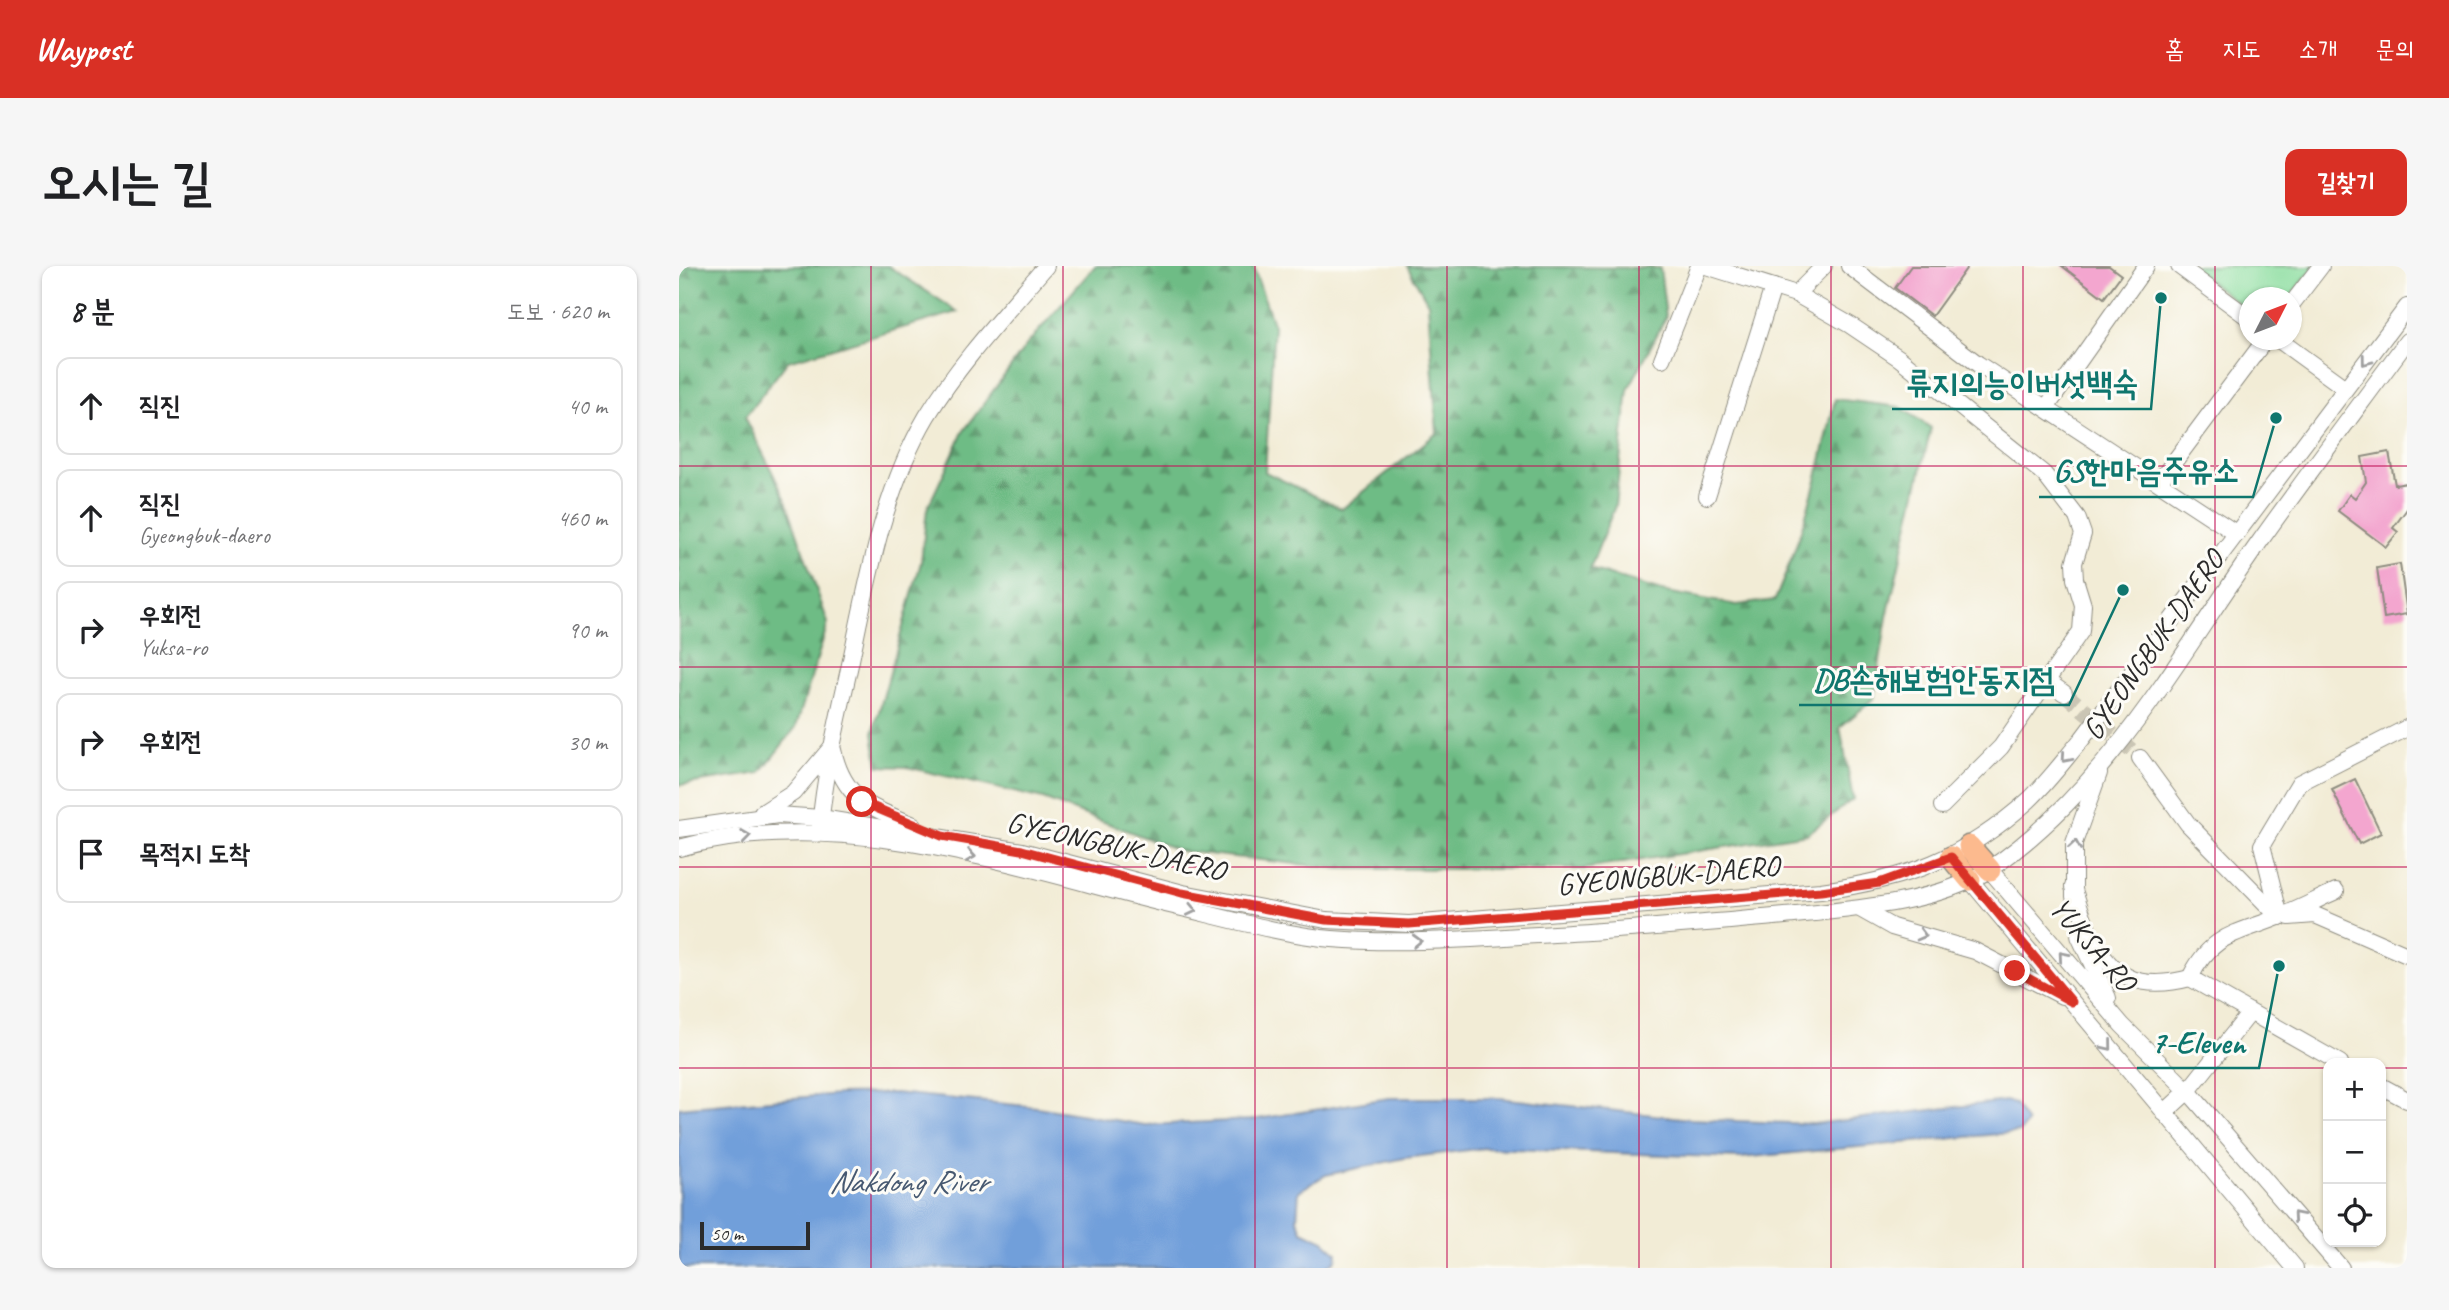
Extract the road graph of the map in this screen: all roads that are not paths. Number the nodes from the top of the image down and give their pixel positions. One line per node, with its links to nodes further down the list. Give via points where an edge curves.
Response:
1 (1046, 266): 26 (street, via 957,373 927,416 897,478 866,589)
2 (1699, 266): 17 (street)
3 (1706, 266): 9 (street)
4 (1824, 266): 11 (street)
5 (2147, 266): 19 (street)
6 (2179, 266): 13 (street)
7 (2321, 266): 10 (street)
8 (1858, 269): 19 (street, via 1978,364)
9 (1773, 287): 11 (street); 21 (street)
10 (2302, 291)
11 (1796, 294): 23 (street, via 1899,358 2044,474 2077,517 2083,534 2074,563 2075,579 2084,617 2081,631)
12 (2407, 307): 18 (street, GYEONGBUK-DAERO, one-way to 18)
13 (2239, 311)
14 (2407, 341): 28 (street, GYEONGBUK-DAERO)
15 (2258, 350): 20 (street)
16 (2293, 350): 18 (street)
17 (1662, 359)
18 (2345, 388): 22 (street, GYEONGBUK-DAERO)
19 (2046, 408): 20 (street)
20 (2159, 482): 22 (street)
21 (1707, 496)
22 (2237, 534): 35 (street, GYEONGBUK-DAERO, one-way to 35, via 2082,739 2030,799)
23 (2047, 681): 24 (street); 29 (street, via 2001,747)
24 (2064, 693)
25 (2407, 728): 41 (street, via 2299,783 2262,845)
26 (832, 746): 30 (street, via 785,801); 31 (street); 33 (street, via 852,794 871,807)
27 (2140, 758): 41 (street, via 2188,824)
28 (2102, 767): 36 (street, GYEONGBUK-DAERO); 38 (street, one-way to 28, via 2074,843)
29 (1942, 806)
30 (743, 819): 31 (street, GYEONGBUK-DAERO, via 778,815); 32 (street, GYEONGBUK-DAERO)
31 (820, 825): 33 (street, GYEONGBUK-DAERO); 34 (street, GYEONGBUK-DAERO, one-way to 31); 40 (street, GYEONGBUK-DAERO, one-way to 40, via 851,835 1012,863 1175,906 1328,939 1410,941 1657,929)
32 (679, 829)
33 (942, 836): 35 (street, GYEONGBUK-DAERO, via 1022,850 1182,893 1326,920 1409,924 1821,891 1879,883)
34 (679, 848)
35 (1960, 851): 36 (main road, YUKSA-RO); 37 (main road, YUKSA-RO)
36 (1990, 870): 37 (street, GYEONGBUK-DAERO); 46 (street, YUKSA-RO, one-way to 36)
37 (1970, 880): 40 (street, GYEONGBUK-DAERO, via 1905,901); 44 (street, YUKSA-RO)
38 (2073, 887): 43 (street, via 2086,930 2105,962 2146,983); 46 (street, via 2077,931)
39 (2336, 891): 41 (street)
40 (1860, 909): 44 (street, one-way to 44, via 1892,927 1975,951)
41 (2280, 917): 42 (street, via 2315,915); 43 (street, via 2218,940 2199,958)
42 (2407, 955)
43 (2190, 978): 45 (street)
44 (2072, 1002): 51 (street, YUKSA-RO, one-way to 51)
45 (2249, 1014): 47 (street); 49 (street)
46 (2122, 1025): 49 (street, YUKSA-RO)
47 (2331, 1058)
48 (2386, 1089): 50 (street)
49 (2188, 1090): 51 (street); 53 (street, YUKSA-RO, one-way to 49)
50 (2407, 1100)
51 (2164, 1114): 52 (street, YUKSA-RO)
52 (2295, 1268)
53 (2341, 1268)

